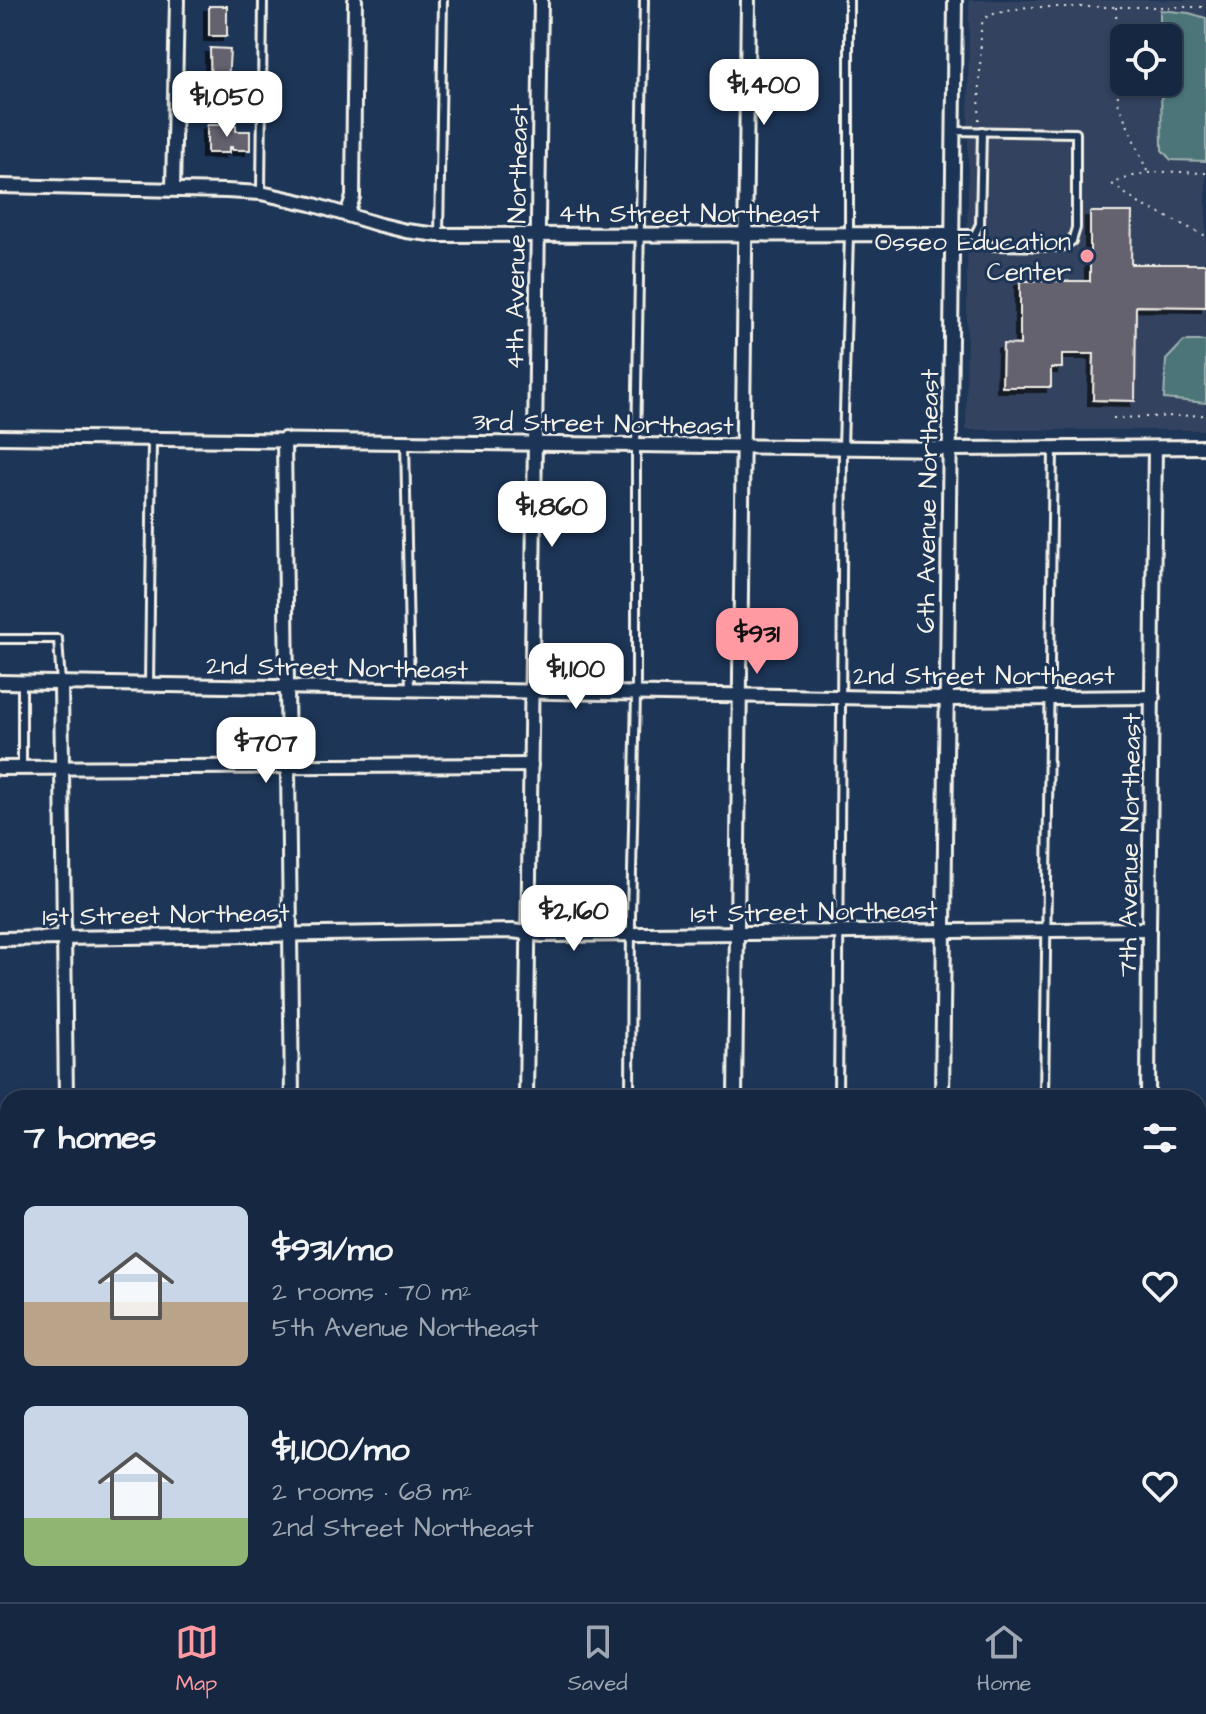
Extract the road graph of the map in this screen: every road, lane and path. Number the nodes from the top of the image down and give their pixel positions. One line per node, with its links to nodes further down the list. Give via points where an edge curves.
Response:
1 (177, 0): 18 (street)
2 (263, 0): 19 (lane)
3 (355, 0): 20 (street, via 353,197)
4 (443, 0): 22 (lane)
5 (541, 0): 23 (street, 4th Avenue Northeast)
6 (644, 0): 24 (lane)
7 (748, 0): 25 (street)
8 (849, 0): 26 (lane)
9 (955, 0): 13 (street, 6th Avenue Northeast)
10 (1116, 6): 11 (path); 12 (path, via 1027,7 983,20); 15 (path, via 1118,103)
11 (1206, 7)
12 (979, 121)
13 (953, 131): 14 (lane); 21 (street, 6th Avenue Northeast)
14 (982, 131): 27 (lane, via 980,224); 27 (lane, via 1076,133 1076,228 1072,241 1061,247 991,246)
15 (1147, 172): 16 (path); 28 (path, via 1112,184 1138,203)
16 (1206, 173)
17 (0, 186): 18 (street, 4th Street Northeast)
18 (173, 189): 19 (street, 4th Street Northeast)
19 (261, 193): 20 (street, 4th Street Northeast)
20 (347, 214): 22 (street, 4th Street Northeast)
21 (952, 234): 26 (street, 4th Street Northeast); 27 (lane); 41 (street, 6th Avenue Northeast)
22 (439, 235): 23 (street, 4th Street Northeast)
23 (538, 235): 24 (street, 4th Street Northeast); 35 (street, 4th Avenue Northeast)
24 (641, 235): 25 (street, 4th Street Northeast); 36 (lane)
25 (745, 235): 26 (street, 4th Street Northeast); 37 (street)
26 (849, 235): 39 (lane)
27 (974, 236)
28 (1206, 236)
29 (1206, 415): 30 (path)
30 (1113, 418)
31 (0, 437): 32 (street, 3rd Street Northeast)
32 (152, 438): 33 (street, 3rd Street Northeast); 47 (lane)
33 (284, 439): 34 (street, 3rd Street Northeast); 48 (street)
34 (405, 442): 35 (street, 3rd Street Northeast); 49 (lane)
35 (535, 444): 36 (street, 3rd Street Northeast); 50 (street, 4th Avenue Northeast)
36 (636, 445): 37 (street, 3rd Street Northeast); 51 (lane)
37 (742, 447): 39 (street, 3rd Street Northeast); 52 (street)
38 (1206, 447): 40 (street, 3rd Street Northeast)
39 (843, 448): 41 (street, 3rd Street Northeast); 53 (lane)
40 (1155, 448): 42 (street, 3rd Street Northeast); 54 (street, 7th Avenue Northeast)
41 (950, 449): 42 (street, 3rd Street Northeast); 56 (street, 6th Avenue Northeast)
42 (1053, 449): 55 (lane)
43 (0, 639): 46 (lane, via 58,639)
44 (0, 682): 45 (street, 2nd Street Northeast)
45 (22, 683): 46 (street, 2nd Street Northeast); 60 (lane)
46 (61, 684): 47 (street, 2nd Street Northeast); 61 (street)
47 (149, 685): 48 (street, 2nd Street Northeast)
48 (287, 688): 49 (street, 2nd Street Northeast); 58 (street)
49 (410, 690): 50 (street, 2nd Street Northeast)
50 (531, 692): 51 (street, 2nd Street Northeast); 57 (street, 4th Avenue Northeast)
51 (636, 694): 52 (street, 2nd Street Northeast); 68 (lane)
52 (739, 696): 53 (street, 2nd Street Northeast); 69 (street)
53 (843, 697): 56 (street, 2nd Street Northeast); 66 (lane)
54 (1153, 697): 55 (street, 2nd Street Northeast); 63 (street, 7th Avenue Northeast)
55 (1050, 698): 56 (street, 2nd Street Northeast); 62 (lane)
56 (946, 699): 64 (street, 6th Avenue Northeast)
57 (531, 765): 58 (street); 65 (street, 4th Avenue Northeast)
58 (288, 766): 61 (street); 67 (street)
59 (0, 768): 60 (street)
60 (22, 768): 61 (street)
61 (61, 768): 70 (street)
62 (1048, 929): 63 (street, 1st Street Northeast); 64 (street, 1st Street Northeast); 79 (lane)
63 (1149, 929): 80 (street, 7th Avenue Northeast)
64 (944, 931): 66 (street, 1st Street Northeast); 78 (street, 6th Avenue Northeast)
65 (529, 933): 67 (street, 1st Street Northeast); 68 (street, 1st Street Northeast); 74 (street, 4th Avenue Northeast)
66 (840, 933): 69 (street, 1st Street Northeast); 77 (lane)
67 (290, 934): 70 (street, 1st Street Northeast); 73 (street)
68 (631, 934): 69 (street, 1st Street Northeast); 75 (lane)
69 (736, 934): 76 (street)
70 (65, 938): 71 (street, 1st Street Northeast); 72 (street)
71 (0, 939)
72 (66, 1090)
73 (292, 1090)
74 (526, 1090)
75 (630, 1090)
76 (735, 1090)
77 (838, 1090)
78 (942, 1090)
79 (1044, 1090)
80 (1148, 1090)

